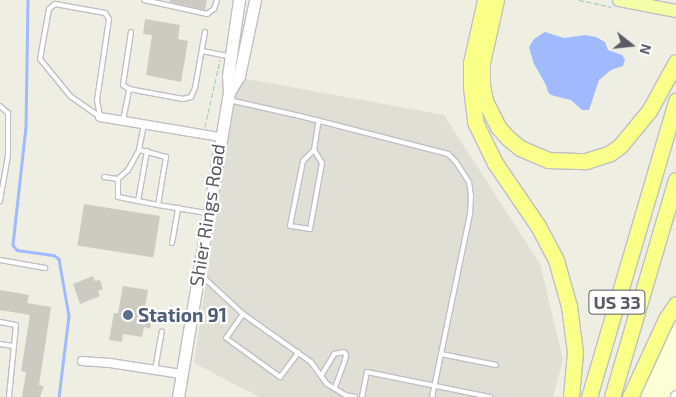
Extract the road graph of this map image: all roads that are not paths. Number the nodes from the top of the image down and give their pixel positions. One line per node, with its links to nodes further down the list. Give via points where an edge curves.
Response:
1 (144, 0): 10 (lane)
2 (170, 0): 10 (lane)
3 (217, 0): 10 (lane, via 214,9 207,14)
4 (239, 0): 16 (main road, Shier Rings Road)
5 (243, 0): 14 (main road, via 239,32)
6 (255, 0): 14 (main road, Shier Rings Road)
7 (485, 0): 63 (highway, via 472,63 475,122 495,163 538,226 556,260 570,306 575,352)
8 (496, 0): 17 (highway, via 482,63 485,101 491,116 508,138 520,148 548,160 586,161 620,146 650,111)
9 (619, 0): 11 (main road)
10 (169, 7)
11 (671, 10)
12 (131, 32): 18 (lane, via 123,85)
13 (205, 32): 15 (lane)
14 (245, 48): 19 (main road, Shier Rings Road, via 239,76)
15 (202, 51): 16 (lane); 18 (lane, via 191,97 183,99)
16 (226, 55): 19 (main road, Shier Rings Road)
17 (676, 62)
18 (129, 89): 24 (lane)
19 (228, 96): 23 (lane); 26 (main road, Shier Rings Road)
20 (676, 101): 64 (highway, US 33)
21 (0, 106): 33 (lane, via 8,113 8,155)
22 (100, 117): 22 (lane, via 97,100 109,19 106,13 55,4 49,9 40,59 71,97); 24 (street)
23 (319, 120): 28 (lane); 49 (lane, via 448,154 469,182 470,214)
24 (123, 121): 25 (street)
25 (144, 124): 26 (street); 27 (lane)
26 (220, 138): 37 (main road, Shier Rings Road)
27 (139, 150): 29 (lane); 31 (lane, via 128,170)
28 (314, 150): 28 (lane, via 303,161 290,226 310,229 322,163)
29 (147, 151): 34 (lane); 35 (lane, via 166,157)
30 (104, 177): 31 (lane)
31 (118, 179): 34 (lane, via 118,198)
32 (676, 180): 65 (highway, US 33)
33 (0, 201)
34 (138, 201): 35 (lane)
35 (158, 205): 36 (lane)
36 (178, 208): 37 (lane); 38 (lane)
37 (208, 214): 41 (main road, Shier Rings Road)
38 (172, 243)
39 (0, 260): 40 (lane)
40 (45, 268)
41 (198, 272): 43 (lane); 53 (main road, Shier Rings Road)
42 (676, 304): 66 (highway)
43 (243, 314): 48 (lane); 48 (lane, via 226,338 280,377)
44 (0, 322): 47 (lane, via 16,325)
45 (162, 332): 52 (lane)
46 (0, 344): 47 (lane)
47 (13, 346): 57 (lane)
48 (300, 352): 54 (lane)
49 (441, 354): 51 (lane); 55 (lane)
50 (82, 361): 52 (street)
51 (496, 366)
52 (156, 370): 53 (street)
53 (181, 374): 58 (main road, Shier Rings Road)
54 (321, 376): 56 (lane); 56 (lane, via 334,354 344,352 346,360)
55 (434, 386): 60 (lane, via 367,372); 61 (lane); 62 (lane)
56 (335, 388): 59 (lane)
57 (9, 397)
58 (178, 397)
59 (355, 397)
60 (362, 397)
61 (432, 397)
62 (490, 397)
63 (570, 397)
64 (588, 397)
65 (612, 397)
66 (630, 397)

